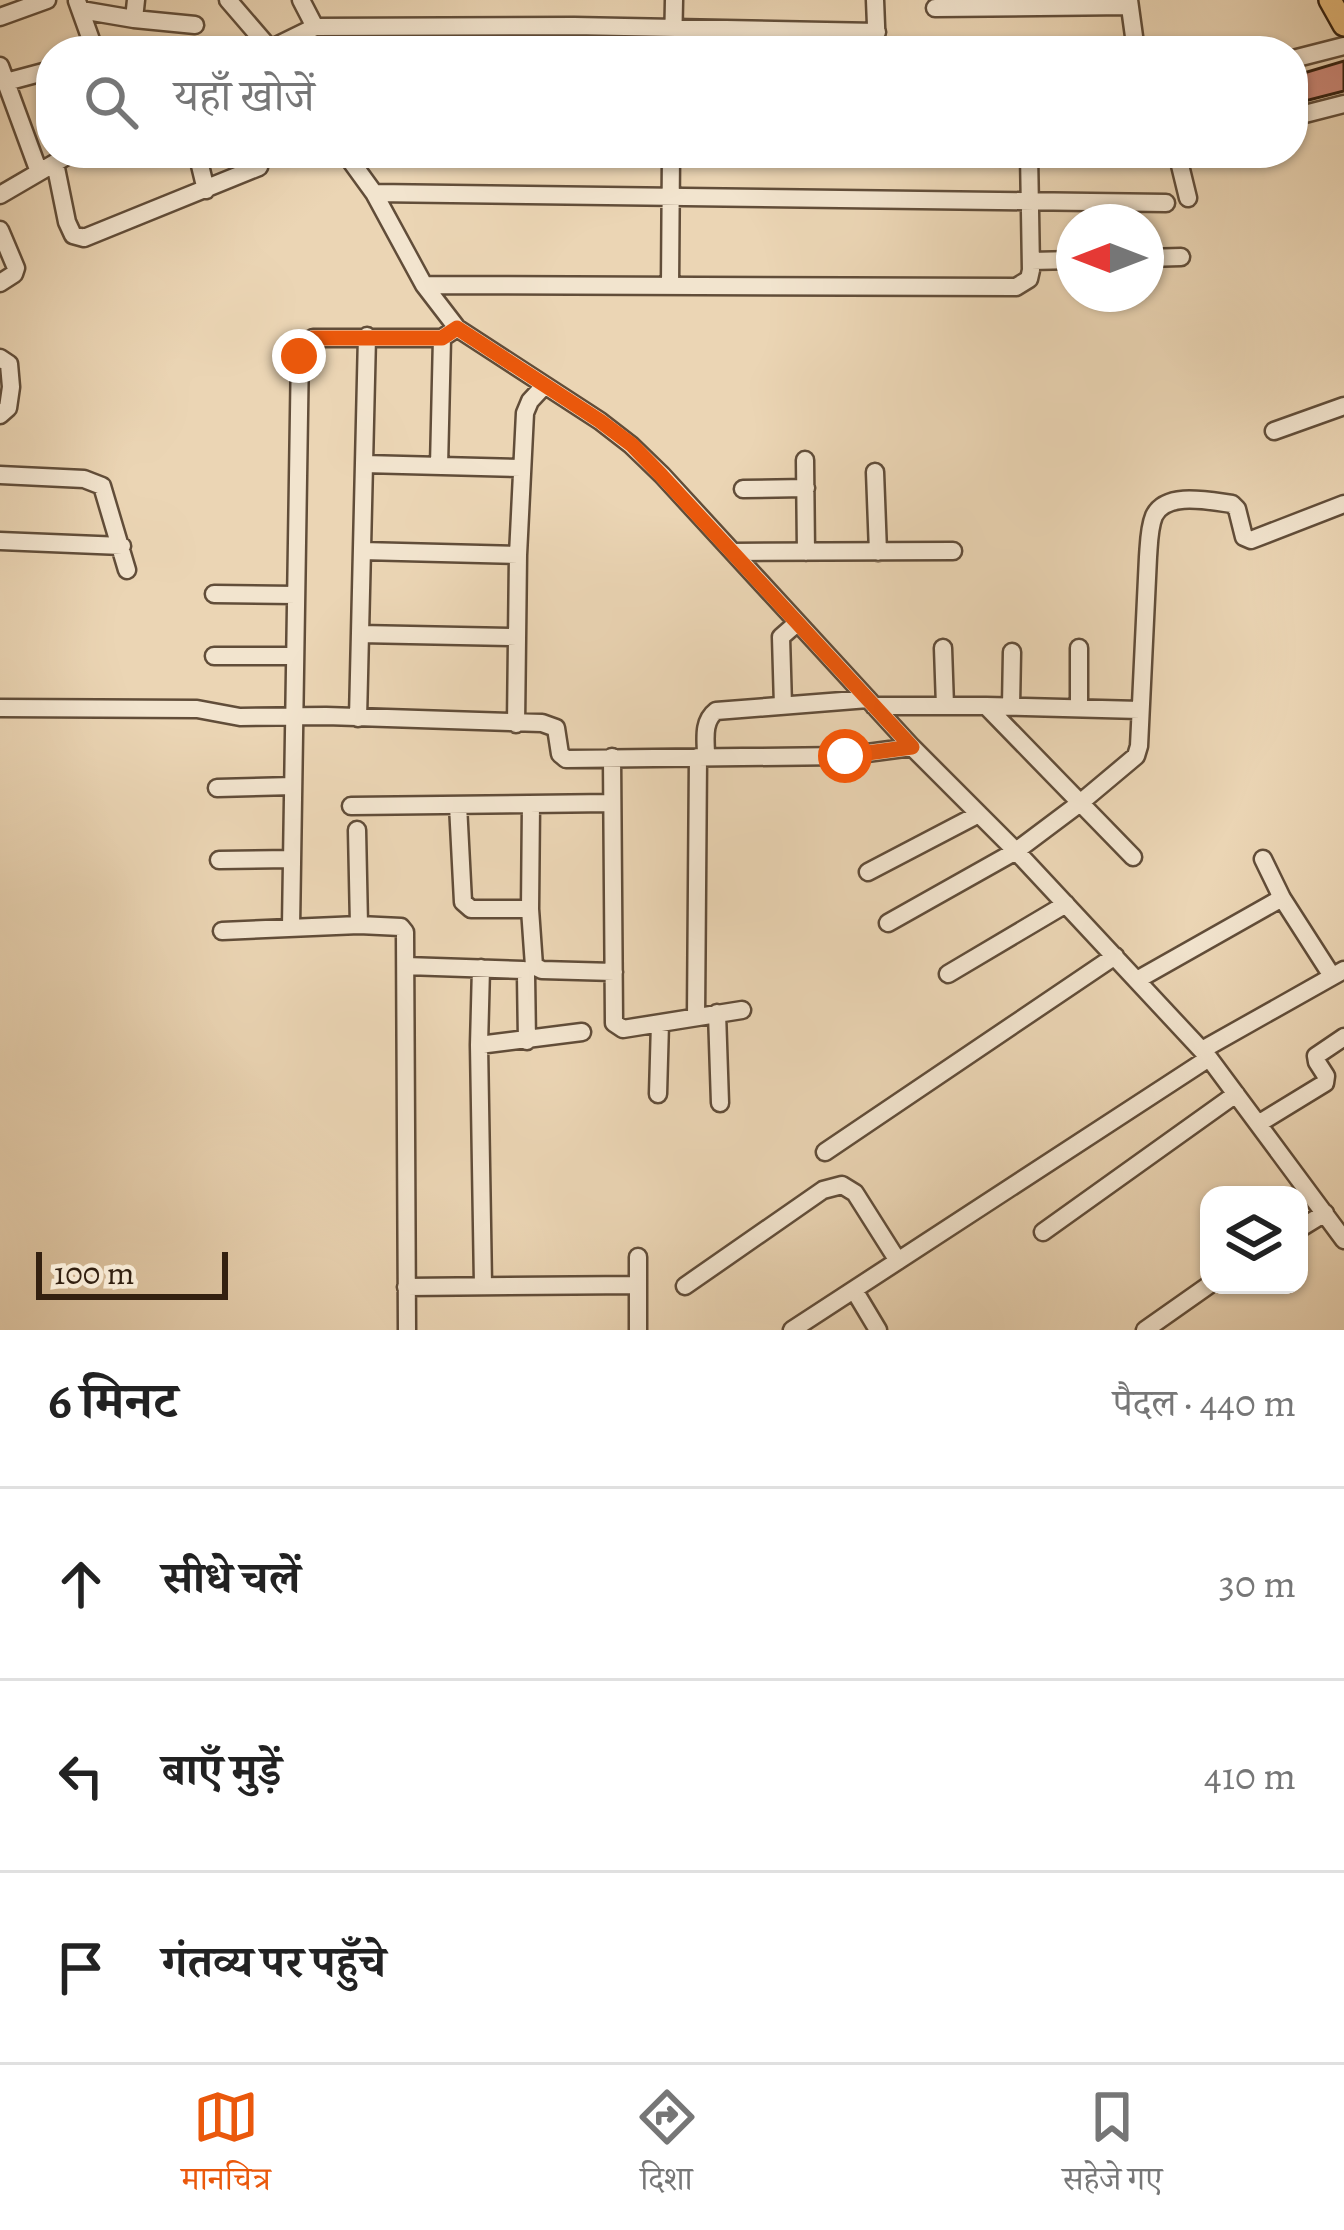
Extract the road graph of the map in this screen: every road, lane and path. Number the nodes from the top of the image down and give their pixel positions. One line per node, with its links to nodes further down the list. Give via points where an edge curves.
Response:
1 (47, 0): 11 (street)
2 (228, 0): 17 (street)
3 (301, 0): 14 (street)
4 (674, 0): 15 (street)
5 (875, 0): 21 (street)
6 (1330, 0): 13 (main road)
7 (1129, 3): 9 (street); 22 (street)
8 (79, 5): 10 (street); 16 (street)
9 (935, 8)
10 (135, 9): 12 (street)
11 (0, 17)
12 (195, 25)
13 (1344, 26)
14 (315, 27): 15 (street); 18 (street)
15 (674, 28): 19 (street); 20 (street)
16 (90, 36)
17 (258, 36)
18 (297, 36)
19 (674, 36)
20 (790, 36)
21 (877, 36)
22 (1134, 36)
23 (1344, 46): 24 (street)
24 (1308, 55)
25 (36, 71): 26 (street)
26 (3, 74): 29 (street)
27 (1344, 104): 28 (street)
28 (1308, 113)
29 (36, 144)
30 (47, 168): 37 (street, via 78,237); 39 (street)
31 (201, 168): 37 (street)
32 (257, 168): 37 (street)
33 (356, 168): 38 (street)
34 (671, 168): 40 (street)
35 (1029, 168): 42 (street)
36 (1181, 168): 41 (street)
37 (206, 190)
38 (374, 194): 40 (street); 50 (street)
39 (0, 195)
40 (670, 197): 42 (street); 51 (street)
41 (1188, 198)
42 (1030, 202): 43 (street); 47 (street)
43 (1166, 203)
44 (0, 230): 49 (street, via 16,268)
45 (1164, 257): 46 (street)
46 (1181, 257)
47 (1031, 260): 48 (street); 51 (street, via 1029,279 1009,288)
48 (1056, 260)
49 (0, 283)
50 (424, 285): 51 (street); 52 (street)
51 (670, 286)
52 (449, 333): 53 (street); 55 (street); 61 (street)
53 (367, 336): 60 (street); 78 (street, via 313,338 301,350)
54 (0, 358): 57 (street, via 9,364 11,386)
55 (543, 387): 62 (street, via 525,413); 72 (street, via 632,445)
56 (1344, 406): 58 (street)
57 (0, 415)
58 (1274, 431)
59 (806, 460): 65 (street)
60 (364, 464): 61 (street); 70 (street)
61 (440, 466): 62 (street)
62 (521, 468): 75 (street)
63 (875, 472): 74 (street)
64 (0, 475): 69 (street, via 98,483)
65 (806, 488): 66 (street); 73 (street)
66 (743, 489)
67 (1344, 504): 94 (street, via 1251,540 1232,504 1186,500 1159,508 1148,557)
68 (0, 541): 69 (street)
69 (122, 546): 76 (street)
70 (362, 551): 75 (street); 80 (street)
71 (953, 551): 74 (street)
72 (733, 552): 73 (street); 79 (street)
73 (806, 552): 74 (street)
74 (878, 552)
75 (518, 555): 81 (street)
76 (127, 570)
77 (214, 594): 78 (street)
78 (296, 595): 86 (street)
79 (797, 623): 87 (street); 88 (street, via 781,637)
80 (360, 634): 81 (street); 96 (street)
81 (516, 637): 97 (street)
82 (1079, 648): 93 (street)
83 (943, 649): 89 (street)
84 (1012, 652): 91 (street)
85 (214, 656): 86 (street)
86 (295, 656): 95 (street)
87 (871, 703): 88 (street); 89 (street); 98 (street)
88 (783, 706): 99 (street, via 711,714)
89 (945, 706): 90 (street)
90 (986, 706): 91 (street); 104 (street)
91 (1011, 706): 93 (street)
92 (0, 708): 95 (street)
93 (1078, 708): 94 (street)
94 (1141, 710): 104 (street, via 1136,755)
95 (294, 717): 96 (street); 101 (street)
96 (358, 718): 97 (street)
97 (516, 724): 100 (street, via 553,725 566,759)
98 (912, 747): 99 (street, via 845,756); 108 (street)
99 (702, 756): 100 (street); 132 (street)
100 (612, 757): 103 (street)
101 (293, 786): 102 (street); 114 (street)
102 (217, 788)
103 (611, 803): 105 (street); 126 (street)
104 (1080, 803): 110 (street); 111 (street)
105 (531, 804): 106 (street); 118 (street)
106 (458, 805): 107 (street); 118 (street, via 463,902)
107 (351, 806)
108 (979, 814): 110 (street); 115 (street)
109 (357, 830): 120 (street)
110 (1016, 851): 117 (street); 119 (street)
111 (1132, 857)
112 (1264, 859): 116 (street)
113 (219, 860): 114 (street)
114 (292, 860): 121 (street)
115 (868, 872)
116 (1282, 898): 127 (street); 129 (street)
117 (1066, 904): 123 (street); 128 (street)
118 (530, 909): 126 (street, via 536,968)
119 (887, 923)
120 (359, 926): 121 (street); 124 (street, via 404,929)
121 (291, 928): 122 (street)
122 (222, 932)
123 (1115, 956): 129 (street); 143 (street)
124 (406, 966): 125 (street); 153 (street)
125 (481, 968): 136 (street, via 525,972); 137 (street)
126 (614, 972): 133 (street, via 617,1027)
127 (1338, 973): 138 (street)
128 (948, 974)
129 (1137, 980): 138 (street)
130 (742, 1010): 131 (street)
131 (717, 1013): 132 (street); 141 (street)
132 (696, 1016): 133 (street)
133 (660, 1023): 139 (street)
134 (582, 1032): 136 (street)
135 (1344, 1037): 142 (street, via 1316,1055 1325,1082)
136 (527, 1041): 137 (street)
137 (479, 1046): 151 (street)
138 (1206, 1054): 140 (street); 149 (street)
139 (658, 1094)
140 (1236, 1094): 142 (street); 146 (street)
141 (720, 1102)
142 (1258, 1124): 144 (street)
143 (825, 1152)
144 (1325, 1213): 145 (street); 147 (street)
145 (1308, 1223)
146 (1043, 1232)
147 (1344, 1240)
148 (638, 1257): 150 (street)
149 (898, 1261): 152 (street, via 842,1185 823,1190); 154 (street)
150 (638, 1285): 151 (street); 157 (street)
151 (483, 1286): 153 (street)
152 (686, 1286)
153 (406, 1287): 156 (street)
154 (854, 1290): 158 (street); 159 (street)
155 (1200, 1291): 160 (street)
156 (407, 1330)
157 (638, 1330)
158 (792, 1330)
159 (878, 1330)
160 (1144, 1330)

